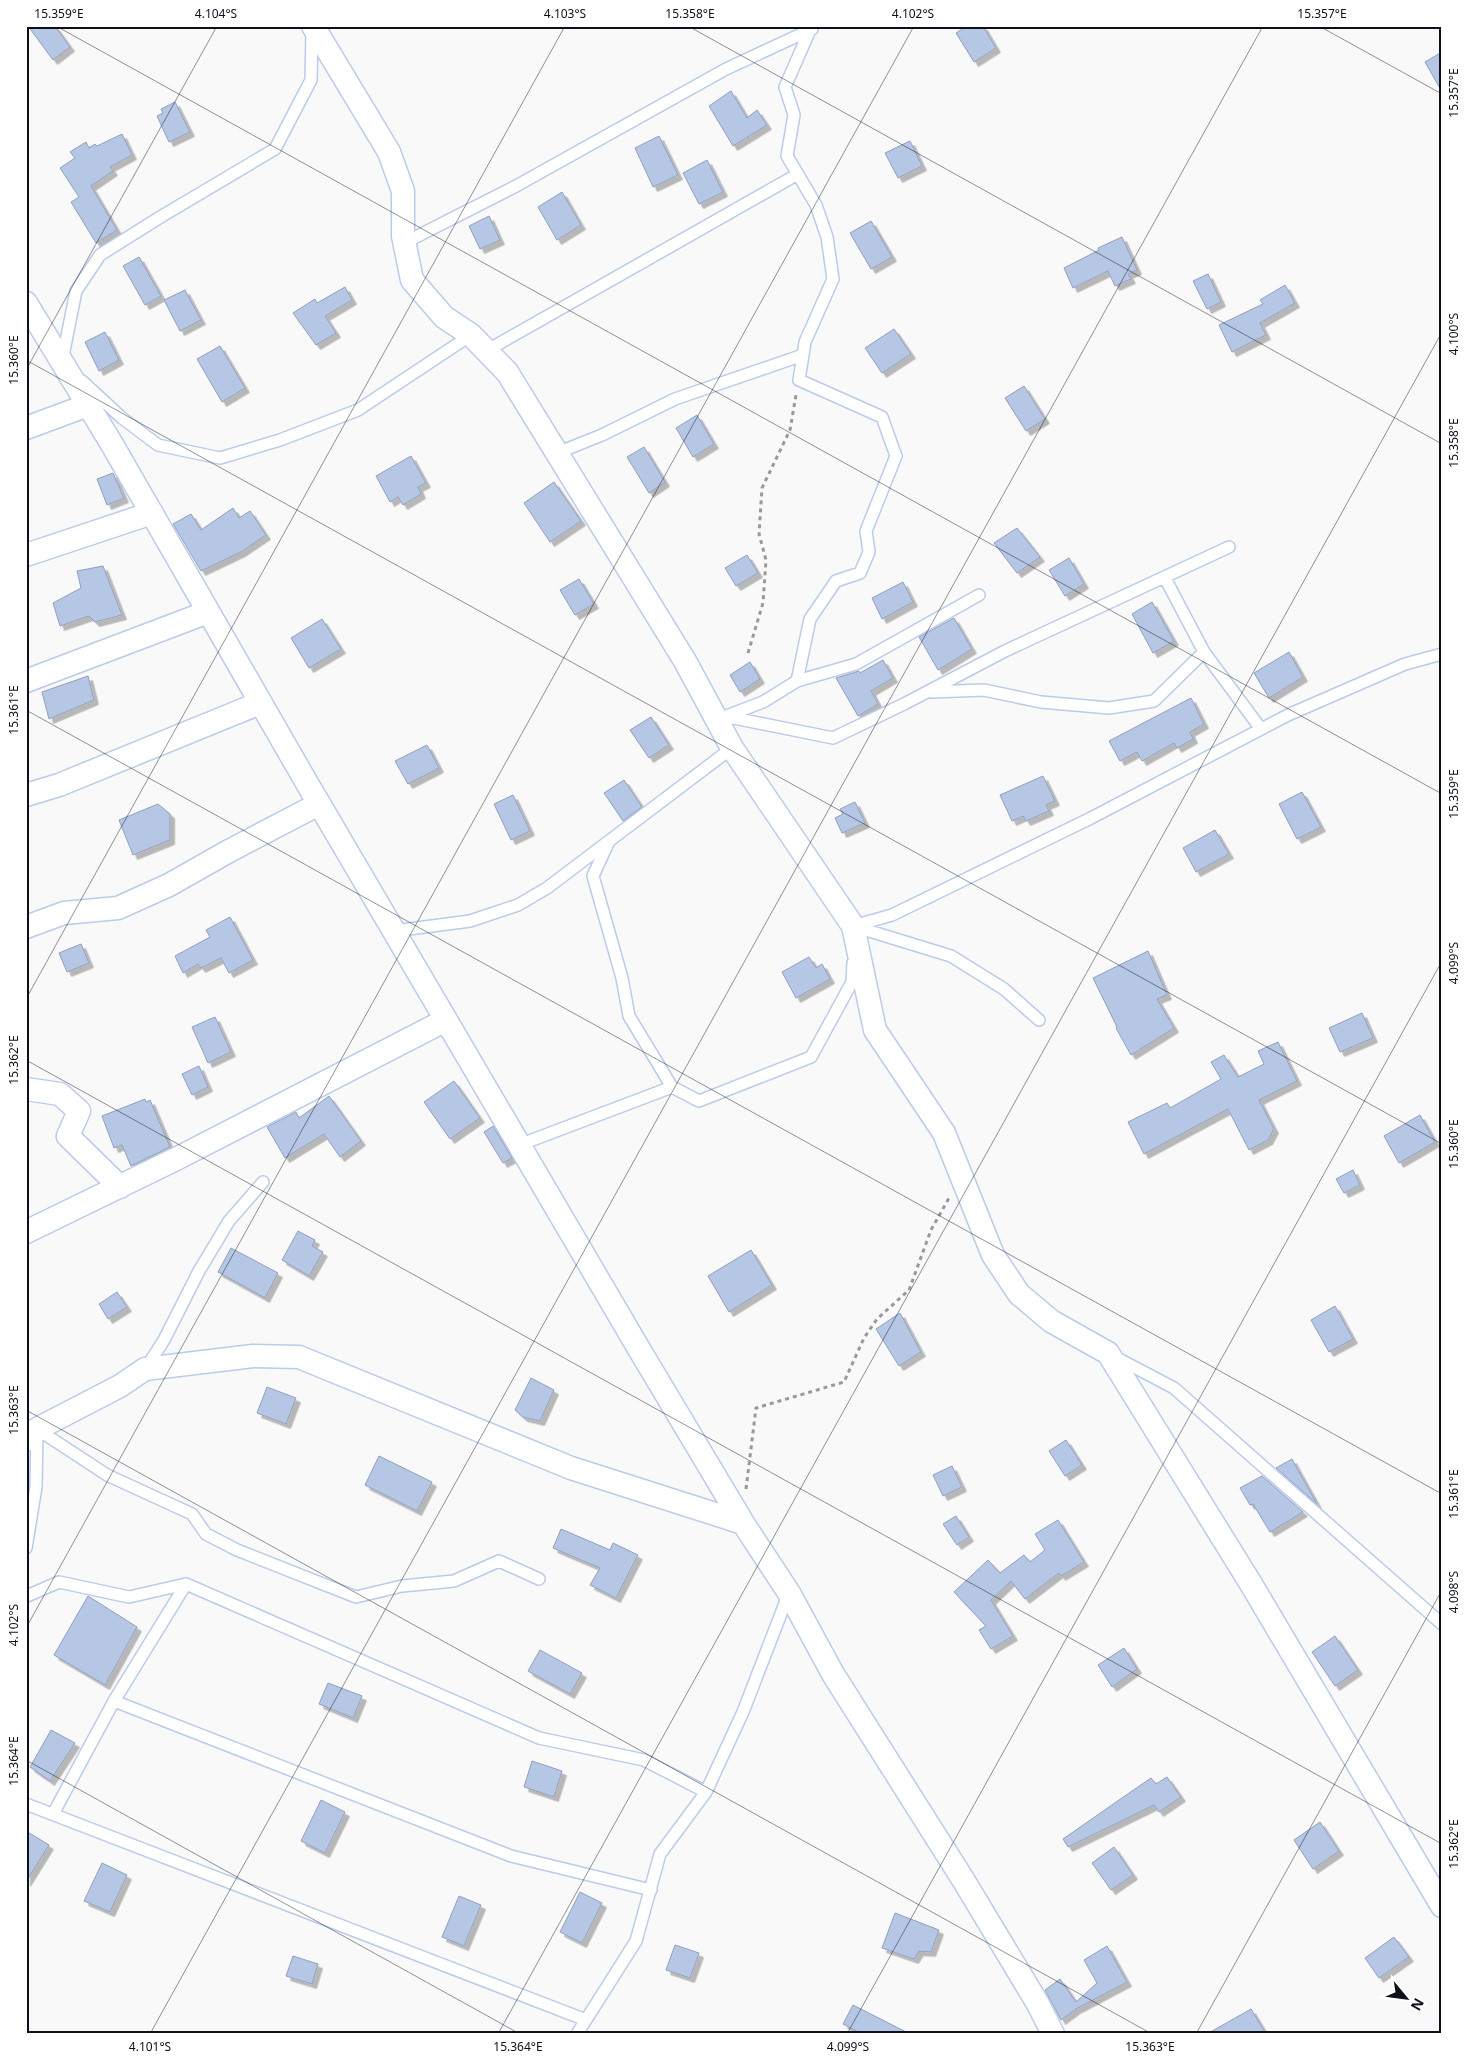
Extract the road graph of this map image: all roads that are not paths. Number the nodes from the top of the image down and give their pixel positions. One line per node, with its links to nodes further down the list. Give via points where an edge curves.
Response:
1 (313, 26): 4 (street, via 389,152 403,191); 8 (lane, via 311,80 275,149 100,255 76,291)
2 (814, 28): 3 (lane, via 785,87 794,116 786,156); 4 (lane, via 726,69 516,186)
3 (798, 174): 6 (lane); 7 (lane, via 816,205 827,237 833,279 805,342)
4 (404, 243): 6 (street, via 412,280 444,317)
5 (26, 303): 8 (street)
6 (478, 343): 8 (lane, via 358,410 280,440 220,458 158,445 122,418); 11 (street, via 507,372)
7 (803, 355): 11 (lane, via 675,400); 21 (lane, via 799,380 882,417 896,456 866,530 869,552 860,573 836,581 810,619)
8 (62, 362): 9 (street)
9 (88, 405): 10 (street); 12 (street)
10 (26, 428)
11 (557, 453): 24 (street, via 685,661)
12 (152, 513): 14 (street); 17 (street)
13 (1229, 547): 15 (lane)
14 (26, 555)
15 (1165, 578): 18 (lane); 22 (lane, via 1005,651)
16 (979, 595): 21 (lane, via 856,664)
17 (208, 612): 20 (street); 23 (street)
18 (1204, 652): 22 (lane, via 1154,701 1110,708 1040,702 984,690); 25 (lane)
19 (1442, 654): 25 (lane, via 1405,664 1288,714)
20 (26, 681)
21 (797, 681): 24 (lane, via 763,702)
22 (926, 693): 24 (lane, via 834,738 734,718)
23 (260, 703): 27 (street, via 59,785); 28 (street)
24 (716, 720): 26 (street)
25 (1261, 729): 30 (lane, via 1091,818 892,915)
26 (732, 748): 29 (lane); 30 (street)
27 (26, 795)
28 (319, 804): 31 (street, via 169,885 118,908 64,913); 32 (street)
29 (609, 840): 32 (lane, via 547,888 518,905 470,921); 35 (lane, via 593,876 600,905 622,978 629,1016)
30 (853, 926): 34 (lane, via 951,956 1004,989); 35 (lane, via 852,982 811,1057 699,1101); 41 (street, via 875,1030 944,1133 993,1255 1019,1294 1051,1321)
31 (26, 927)
32 (394, 931): 33 (street)
33 (446, 1020): 37 (street); 39 (street)
34 (1039, 1020)
35 (672, 1087): 37 (lane)
36 (26, 1089): 39 (street, via 60,1094 79,1111 68,1136)
37 (519, 1145): 44 (street)
38 (263, 1182): 42 (lane, via 229,1221)
39 (120, 1186): 40 (street)
40 (26, 1232)
41 (1108, 1353): 51 (lane, via 1174,1388); 57 (street, via 1251,1584)
42 (145, 1369): 43 (street); 44 (street, via 253,1356 298,1357 571,1468)
43 (32, 1434): 45 (lane, via 36,1486); 46 (lane, via 107,1475 192,1514 206,1534 246,1554 356,1597 402,1586 454,1581 499,1561)
44 (743, 1523): 49 (street)
45 (26, 1548)
46 (539, 1579)
47 (186, 1584): 50 (lane, via 129,1597 59,1582); 52 (lane); 53 (lane, via 539,1738 644,1760)
48 (26, 1589): 50 (lane)
49 (789, 1593): 53 (lane, via 743,1712); 60 (street, via 833,1674 964,1881)
50 (26, 1596)
51 (1442, 1624)
52 (114, 1701): 55 (lane); 56 (lane, via 511,1856)
53 (706, 1792): 56 (lane, via 660,1854)
54 (26, 1804): 55 (lane)
55 (53, 1814): 58 (lane)
56 (650, 1890): 58 (lane, via 636,1941)
57 (1442, 1906)
58 (586, 2020): 59 (lane)
59 (577, 2034)
60 (1053, 2034)

